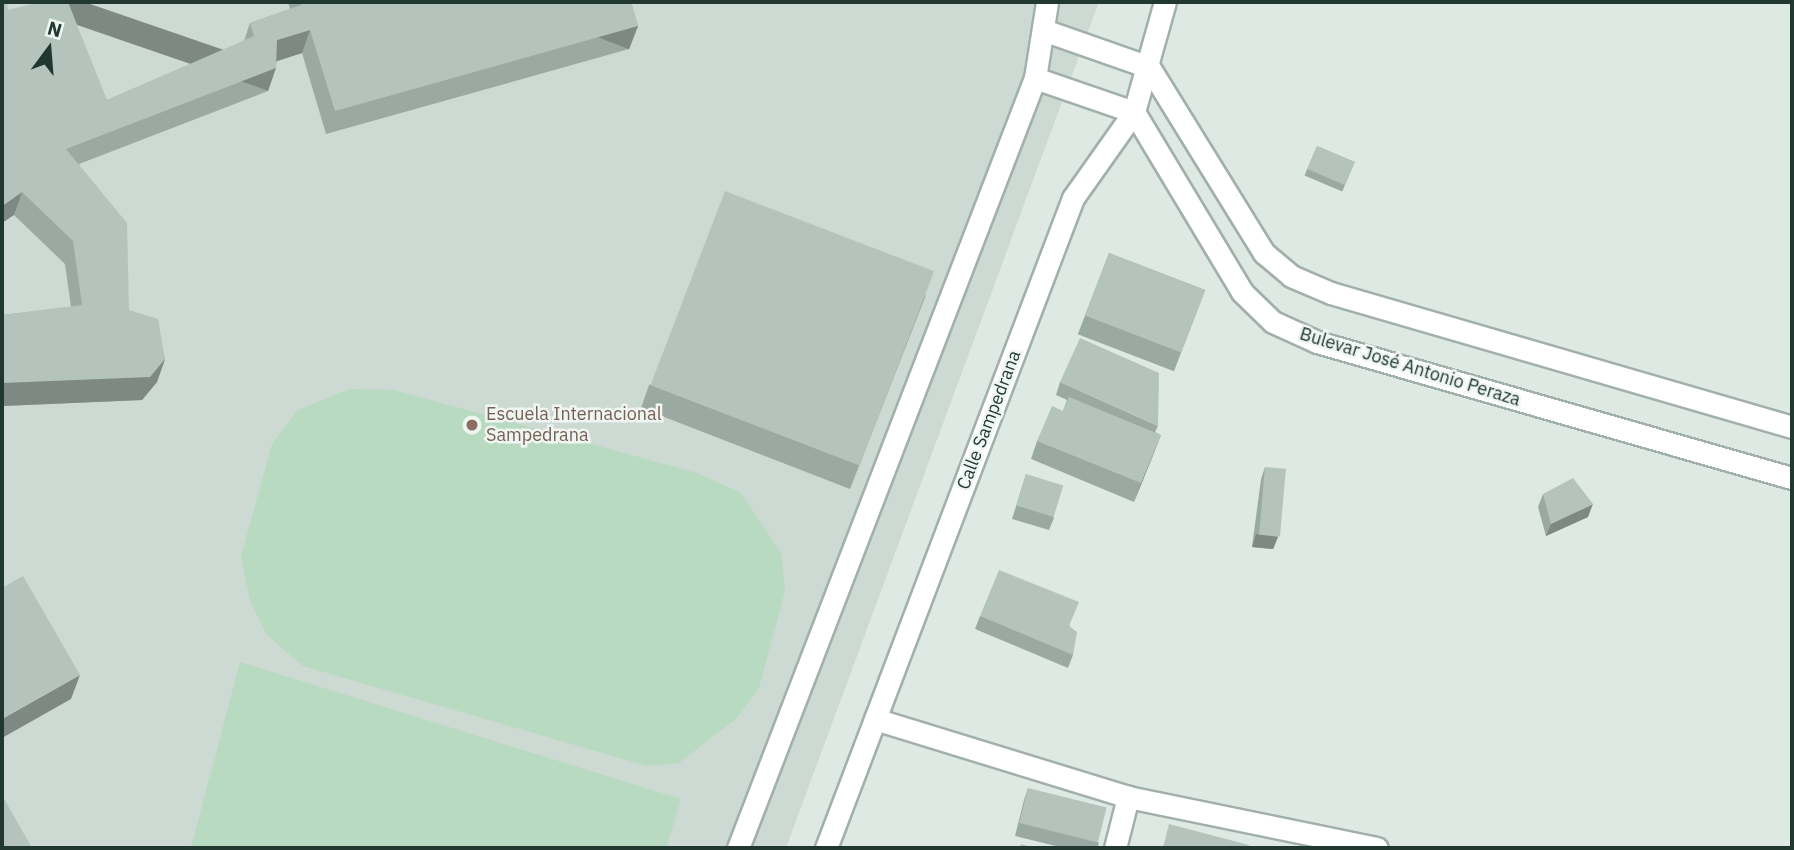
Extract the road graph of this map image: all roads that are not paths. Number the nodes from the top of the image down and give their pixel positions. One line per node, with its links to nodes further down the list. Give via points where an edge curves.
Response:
1 (1047, 2): 3 (street)
2 (1165, 2): 4 (street, Calle Sampedrana)
3 (1046, 31): 4 (street); 5 (street)
4 (1149, 67): 6 (street, Calle Sampedrana); 7 (street, via 1264,253 1291,276 1331,293)
5 (1035, 78): 6 (street); 11 (street)
6 (1134, 112): 8 (street, Bulevar José Antonio Peraza, via 1242,292 1273,322 1317,342); 9 (street, Calle Sampedrana, via 1073,198)
7 (1792, 427)
8 (1792, 478)
9 (875, 719): 10 (street); 12 (street, Calle Sampedrana)
10 (1128, 797): 13 (street); 14 (street)
11 (738, 848)
12 (827, 848)
13 (1115, 848)
14 (1377, 848)

